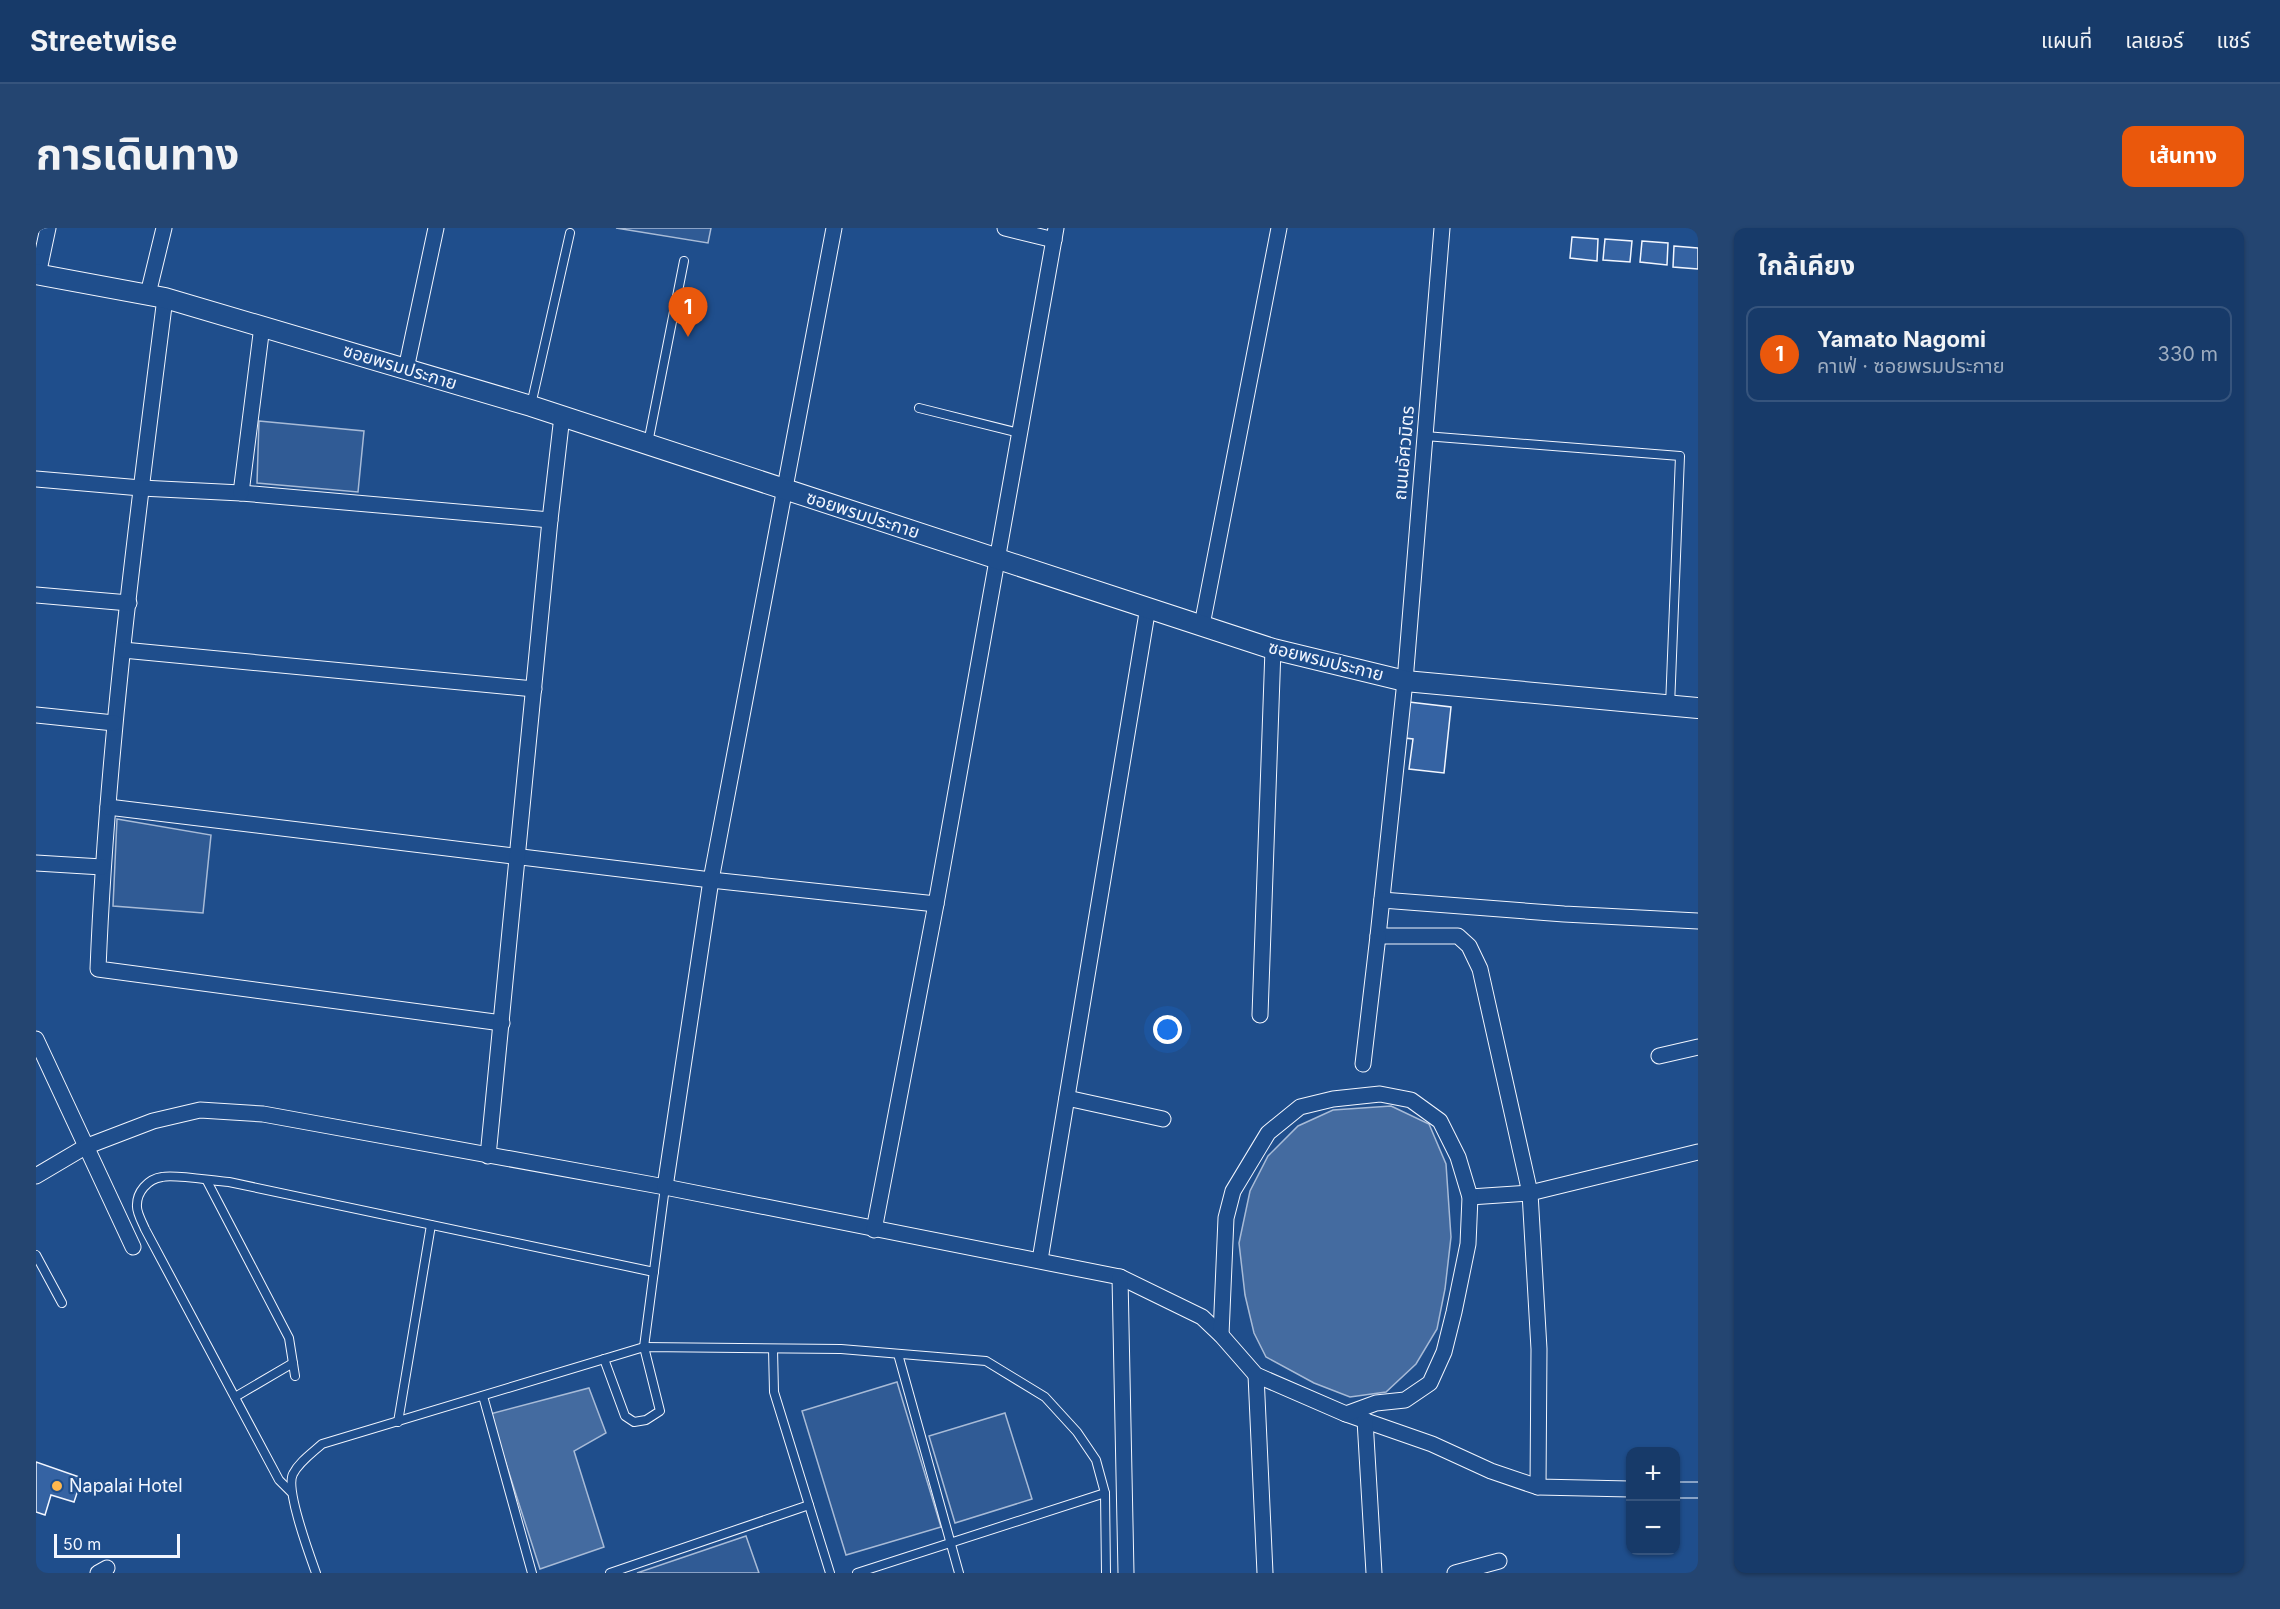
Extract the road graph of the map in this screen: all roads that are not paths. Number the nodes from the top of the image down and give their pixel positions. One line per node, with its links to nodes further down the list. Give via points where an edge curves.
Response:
1 (48, 228): 11 (street)
2 (164, 228): 12 (street)
3 (436, 228): 14 (street)
4 (834, 228): 23 (street)
5 (1005, 228): 9 (street)
6 (1279, 228): 30 (street)
7 (1442, 228): 19 (street, ถนนอัศวมิตร)
8 (570, 233): 15 (lane)
9 (1055, 234): 18 (street)
10 (684, 261): 20 (lane)
11 (37, 274): 12 (street, ซอยพรมประกาย)
12 (157, 296): 13 (street, ซอยพรมประกาย); 22 (street)
13 (262, 326): 14 (street, ซอยพรมประกาย); 24 (street)
14 (406, 369): 15 (street, ซอยพรมประกาย)
15 (531, 406): 17 (street, ซอยพรมประกาย)
16 (919, 408): 18 (lane)
17 (562, 416): 20 (street, ซอยพรมประกาย); 25 (street)
18 (1019, 433): 26 (street)
19 (1425, 436): 33 (street, ถนนอัศวมิตร); 35 (lane, via 1680,456)
20 (648, 444): 23 (street, ซอยพรมประกาย)
21 (36, 479): 22 (street)
22 (141, 488): 24 (street); 28 (street)
23 (785, 489): 26 (street, ซอยพรมประกาย); 43 (street)
24 (241, 493): 25 (street)
25 (550, 520): 34 (street)
26 (996, 560): 29 (street, ซอยพรมประกาย); 45 (street)
27 (36, 595): 28 (street)
28 (129, 603): 32 (street)
29 (1148, 607): 30 (street, ซอยพรมประกาย); 54 (street)
30 (1202, 625): 31 (street, ซอยพรมประกาย)
31 (1273, 649): 33 (street, ซอยพรมประกาย); 48 (street)
32 (123, 650): 34 (street); 38 (street)
33 (1405, 681): 35 (street, ซอยพรมประกาย); 44 (street, ถนนอัศวมิตร)
34 (534, 689): 40 (street)
35 (1670, 706): 36 (street, ซอยพรมประกาย)
36 (1698, 708)
37 (36, 715): 38 (street)
38 (114, 723): 39 (street)
39 (108, 807): 40 (street); 42 (street)
40 (519, 857): 43 (street); 49 (street)
41 (36, 863): 42 (street)
42 (102, 867): 49 (street, via 98,969)
43 (711, 880): 45 (street); 61 (street)
44 (1382, 900): 46 (street); 47 (street, ถนนอัศวมิตร)
45 (936, 904): 65 (street)
46 (1698, 921)
47 (1378, 936): 53 (street, ถนนอัศวมิตร); 62 (street, via 1458,936 1469,946 1480,969)
48 (1260, 1015)
49 (502, 1023): 58 (street)
50 (36, 1039): 56 (street)
51 (1698, 1047): 52 (street)
52 (1659, 1056)
53 (1364, 1064)
54 (1067, 1098): 55 (street); 68 (street)
55 (1163, 1119)
56 (85, 1147): 58 (street, via 153,1121 200,1110 263,1114); 59 (street); 66 (street)
57 (1698, 1152): 62 (street)
58 (488, 1156): 61 (street)
59 (36, 1176)
60 (207, 1180): 64 (lane); 77 (lane, via 289,1338); 81 (lane, via 163,1176 145,1185 137,1208)
61 (665, 1187): 65 (street); 69 (lane)
62 (1530, 1193): 63 (street); 85 (street, via 1539,1349)
63 (1470, 1197): 72 (street, via 1458,1157 1440,1121 1411,1100 1380,1094 1300,1107 1268,1133 1233,1191 1226,1218); 82 (street, via 1468,1244 1454,1312 1444,1352 1430,1383 1405,1400 1376,1403)
64 (431, 1225): 69 (lane); 84 (lane)
65 (874, 1230): 68 (street)
66 (133, 1247)
67 (36, 1255): 71 (lane)
68 (1040, 1260): 70 (street)
69 (654, 1272): 73 (lane)
70 (1120, 1277): 72 (street, via 1202,1317); 101 (street)
71 (62, 1303)
72 (1221, 1335): 78 (street)
73 (644, 1347): 74 (lane); 76 (lane); 76 (lane, via 660,1411 646,1420 634,1422 625,1416)
74 (773, 1349): 75 (lane); 91 (lane, via 774,1392)
75 (898, 1354): 90 (lane, via 986,1361 1045,1397 1096,1460); 92 (lane)
76 (604, 1359): 80 (lane)
77 (293, 1363): 79 (lane); 81 (lane)
78 (1256, 1375): 82 (street); 102 (street)
79 (295, 1376)
80 (483, 1396): 84 (lane); 95 (lane)
81 (235, 1397): 89 (lane, via 279,1480)
82 (1346, 1414): 83 (street)
83 (1365, 1420): 85 (street); 103 (street)
84 (398, 1422): 89 (lane, via 322,1444 292,1476)
85 (1538, 1487): 86 (street)
86 (1626, 1489)
87 (1680, 1490): 88 (street)
88 (1698, 1490)
89 (291, 1492): 94 (lane)
90 (1105, 1492): 92 (lane); 100 (lane)
91 (809, 1505): 96 (lane); 97 (lane)
92 (950, 1542): 98 (lane); 99 (lane)
93 (1499, 1561): 104 (street)
94 (316, 1573)
95 (532, 1573)
96 (610, 1573)
97 (830, 1573)
98 (857, 1573)
99 (959, 1573)
100 (1106, 1573)
101 (1126, 1573)
102 (1265, 1573)
103 (1374, 1573)
104 (1455, 1573)

